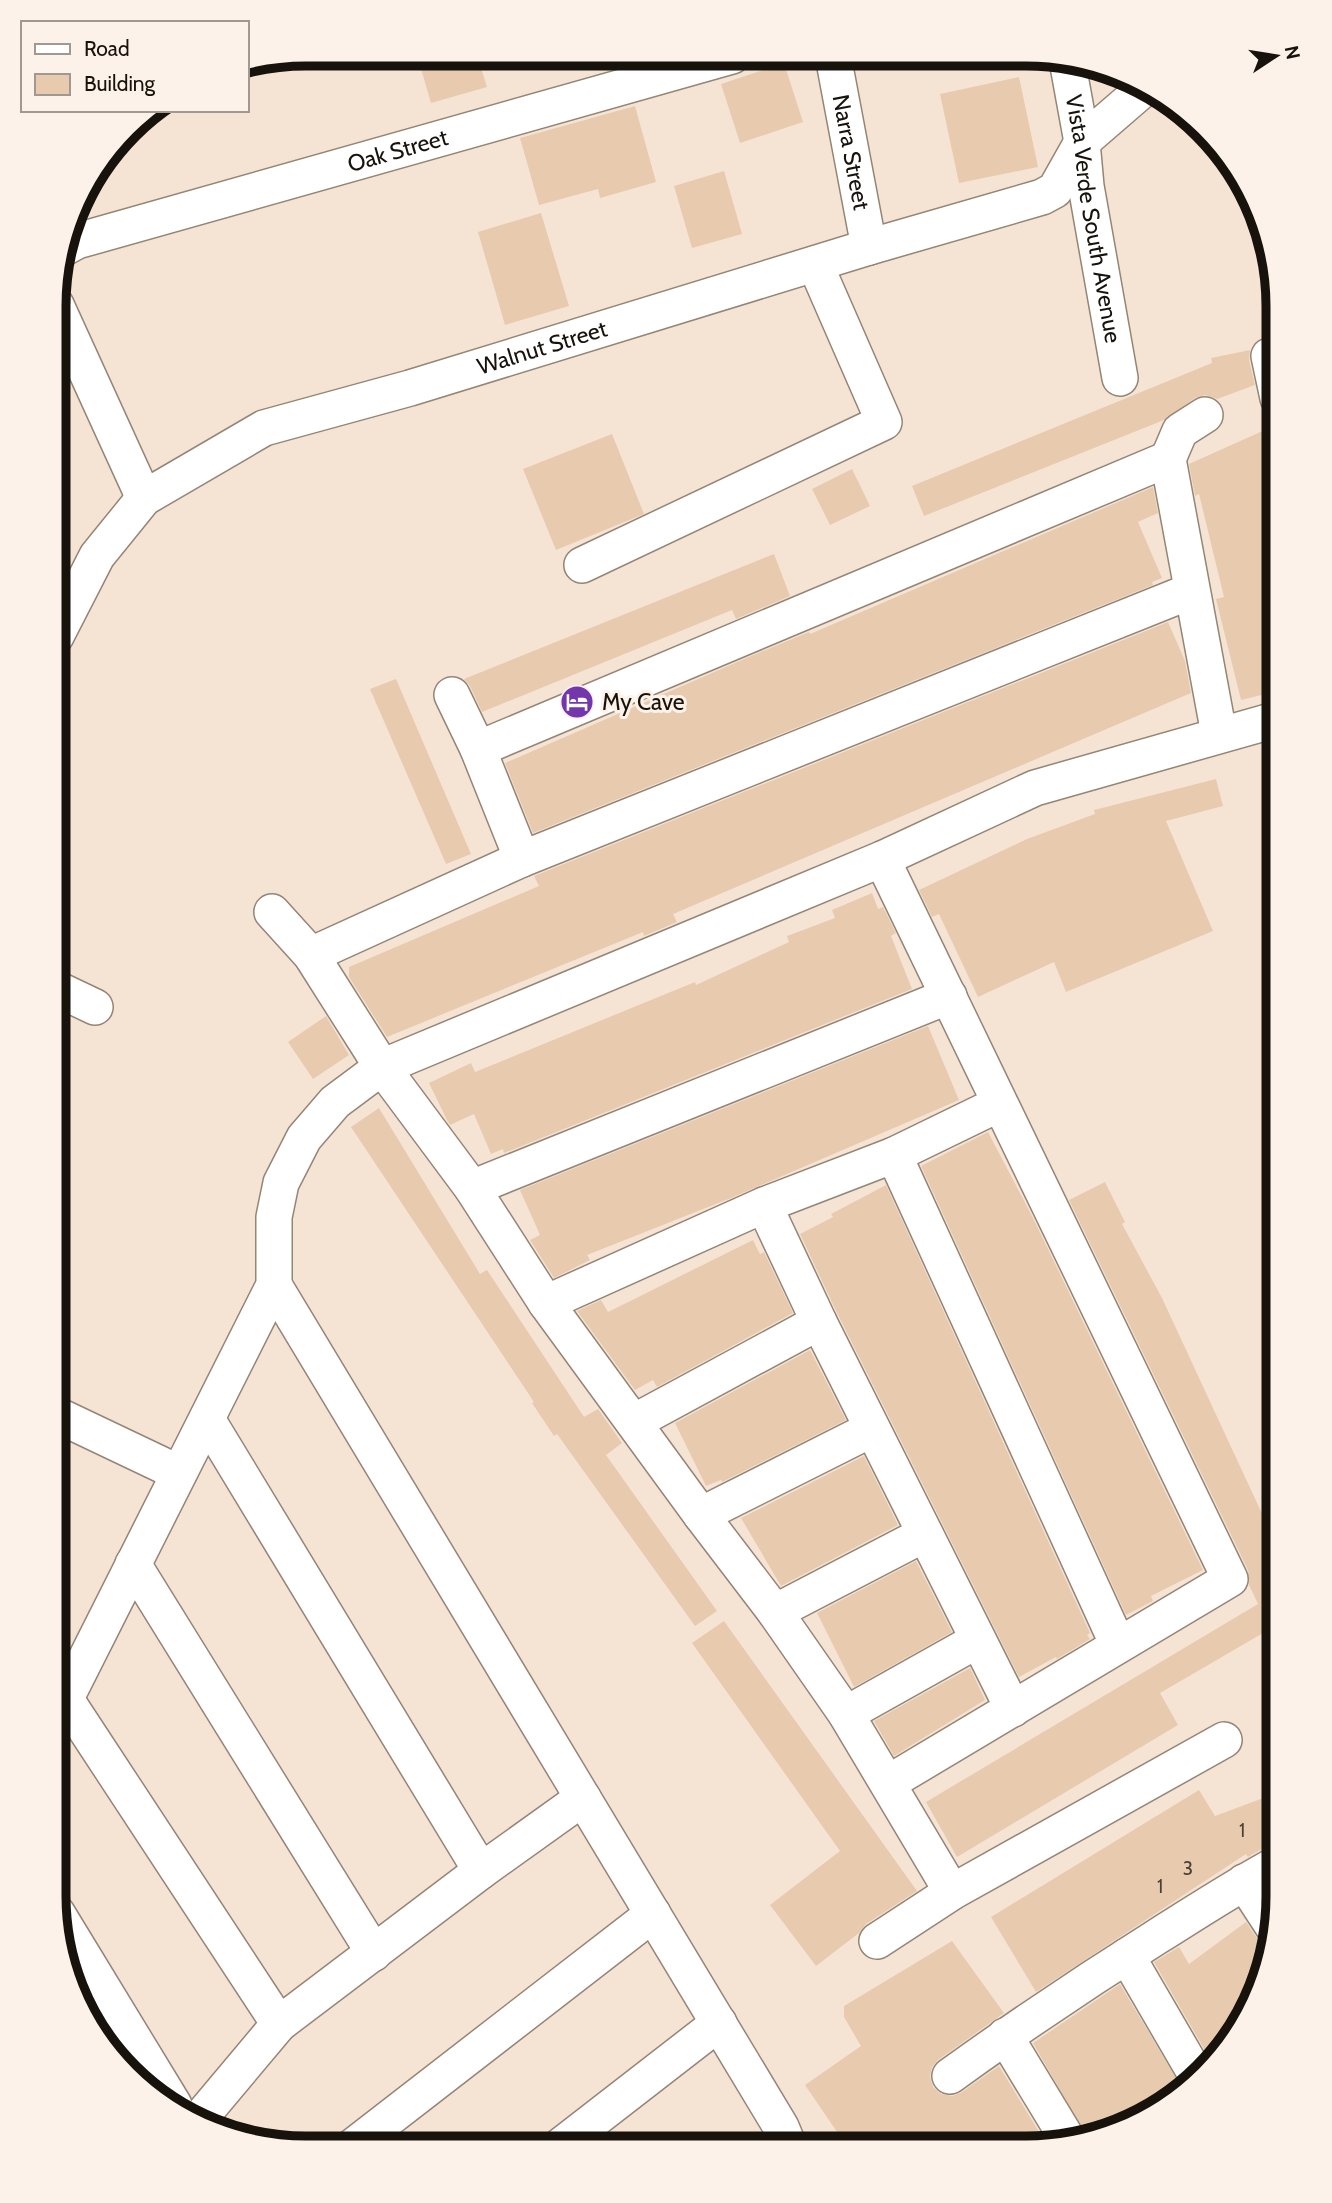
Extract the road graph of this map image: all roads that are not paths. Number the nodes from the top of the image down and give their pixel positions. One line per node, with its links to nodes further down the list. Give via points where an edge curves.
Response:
1 (693, 66): 6 (street, Oak Street)
2 (835, 66): 7 (street, Narra Street)
3 (1069, 71): 5 (street, Vista Verde South Avenue)
4 (1137, 95): 5 (street, Walnut Street)
5 (1082, 142): 7 (street, Walnut Street, via 1055,190 1042,197); 10 (street, Vista Verde South Avenue)
6 (76, 241)
7 (869, 247): 8 (street, Walnut Street)
8 (815, 264): 13 (street, Walnut Street, via 264,428); 14 (street, via 884,422)
9 (66, 327): 13 (street)
10 (1120, 379)
11 (1205, 415): 12 (street, via 1180,431)
12 (1168, 459): 15 (street); 20 (street)
13 (144, 498): 16 (street, Walnut Street, via 97,556)
14 (582, 565)
15 (1191, 591): 19 (street); 21 (street)
16 (66, 616)
17 (452, 695): 20 (street)
18 (1266, 722): 19 (street)
19 (1219, 734): 22 (street, via 1035,788)
20 (478, 749): 21 (street)
21 (522, 859): 24 (street)
22 (882, 859): 26 (street); 28 (street)
23 (272, 912): 24 (street)
24 (311, 955): 28 (street)
25 (66, 993): 27 (street)
26 (949, 996): 29 (street); 31 (street)
27 (95, 1007)
28 (382, 1067): 31 (street); 33 (street, via 335,1102 304,1138 281,1182 274,1217)
29 (999, 1104): 30 (street); 46 (street, via 1230,1578)
30 (894, 1155): 32 (street); 46 (street)
31 (472, 1188): 34 (street)
32 (764, 1205): 34 (street); 35 (street)
33 (274, 1285): 37 (street); 53 (street)
34 (546, 1303): 38 (street)
35 (819, 1322): 38 (street); 39 (street)
36 (66, 1419): 40 (street)
37 (207, 1419): 40 (street); 54 (street)
38 (634, 1422): 41 (street)
39 (872, 1429): 41 (street); 42 (street)
40 (179, 1473): 43 (street)
41 (701, 1515): 44 (street)
42 (925, 1534): 44 (street); 45 (street)
43 (133, 1564): 47 (street); 62 (street)
44 (775, 1612): 49 (street)
45 (978, 1640): 48 (street); 49 (street)
46 (1118, 1645): 48 (street)
47 (66, 1698)
48 (1013, 1709): 52 (street)
49 (846, 1714): 52 (street)
50 (66, 1719): 65 (street)
51 (1224, 1740): 57 (street)
52 (888, 1783): 57 (street)
53 (583, 1798): 54 (street); 58 (street)
54 (481, 1871): 62 (street)
55 (1265, 1871): 56 (street)
56 (1244, 1882): 59 (street); 63 (street)
57 (952, 1892): 61 (street)
58 (653, 1914): 64 (street); 72 (street)
59 (1265, 1914)
60 (69, 1931): 69 (street)
61 (877, 1941)
62 (374, 1952): 65 (street)
63 (1127, 1956): 66 (street); 67 (street)
64 (719, 2023): 73 (street); 74 (street)
65 (279, 2024): 70 (street)
66 (1005, 2036): 68 (street); 71 (street)
67 (1192, 2068)
68 (950, 2076)
69 (195, 2108)
70 (201, 2111)
71 (1064, 2133)
72 (366, 2136)
73 (573, 2136)
74 (785, 2136)

